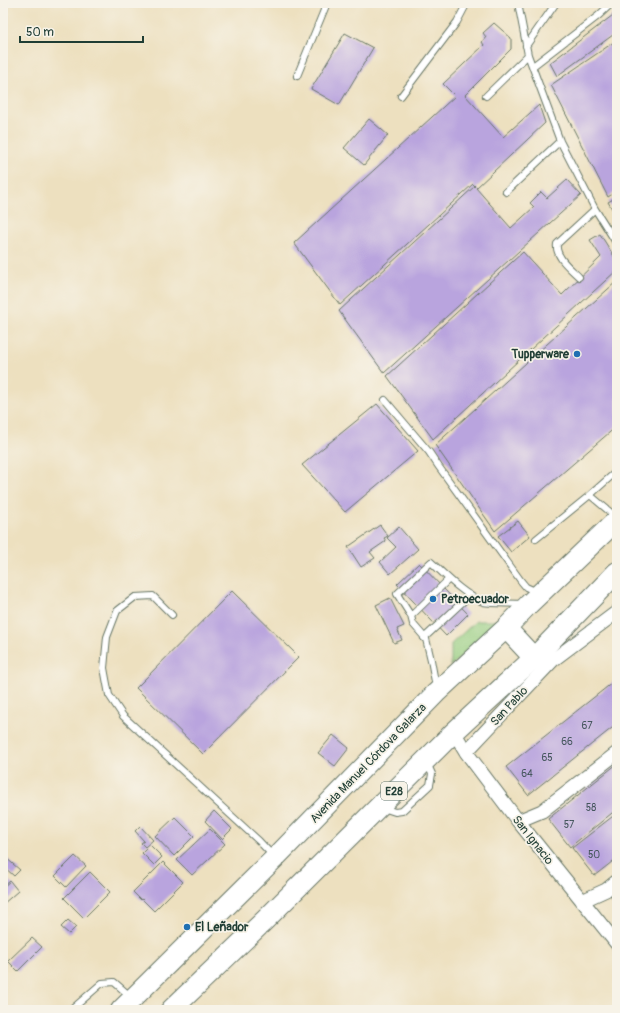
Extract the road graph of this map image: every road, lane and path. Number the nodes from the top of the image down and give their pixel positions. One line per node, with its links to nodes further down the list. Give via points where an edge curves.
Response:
1 (327, 3): 9 (lane)
2 (467, 3): 10 (lane, via 456,22)
3 (518, 3): 6 (lane)
4 (556, 3): 6 (lane)
5 (612, 3): 8 (lane)
6 (526, 46): 7 (lane)
7 (528, 55): 8 (lane); 11 (lane)
8 (533, 66): 12 (lane)
9 (297, 76)
10 (400, 96)
11 (486, 96)
12 (560, 141): 13 (lane); 14 (lane)
13 (506, 192)
14 (595, 209): 15 (lane); 16 (lane, via 557,244 559,256)
15 (617, 244)
16 (579, 277)
17 (385, 400): 25 (lane, via 430,452)
18 (617, 471): 19 (lane)
19 (590, 495): 20 (lane); 21 (lane)
20 (617, 519): 25 (main road, Avenida Manuel Córdova Galarza)
21 (536, 539)
22 (617, 572): 31 (main road, E28)
23 (449, 579): 24 (lane); 28 (lane); 28 (lane, via 431,562 397,594)
24 (470, 595): 25 (lane, via 483,602); 30 (lane)
25 (535, 599): 29 (main road, Avenida Manuel Córdova Galarza)
26 (617, 612): 32 (street, San Pablo)
27 (172, 615): 38 (lane, via 153,596 134,597 118,611 107,637 104,668 109,695 123,716)
28 (411, 616): 30 (lane, via 413,624)
29 (506, 628): 31 (main road); 33 (main road, Avenida Manuel Córdova Galarza)
30 (424, 638): 33 (lane, via 431,660)
31 (534, 658): 32 (street); 34 (main road, E28)
32 (553, 660): 35 (street, San Pablo)
33 (436, 693): 38 (main road, Avenida Manuel Córdova Galarza)
34 (454, 732): 35 (street, San Ignacio); 44 (main road, E28)
35 (466, 752): 37 (street, San Ignacio)
36 (617, 753): 37 (street, via 542,811)
37 (518, 821): 40 (street, San Ignacio)
38 (275, 858): 42 (main road, Avenida Manuel Córdova Galarza)
39 (617, 881): 40 (street, via 606,890)
40 (582, 901): 41 (street, San Ignacio)
41 (617, 944)
42 (127, 1004): 43 (lane, via 114,982 102,983)
43 (71, 1010)
44 (171, 1010)

